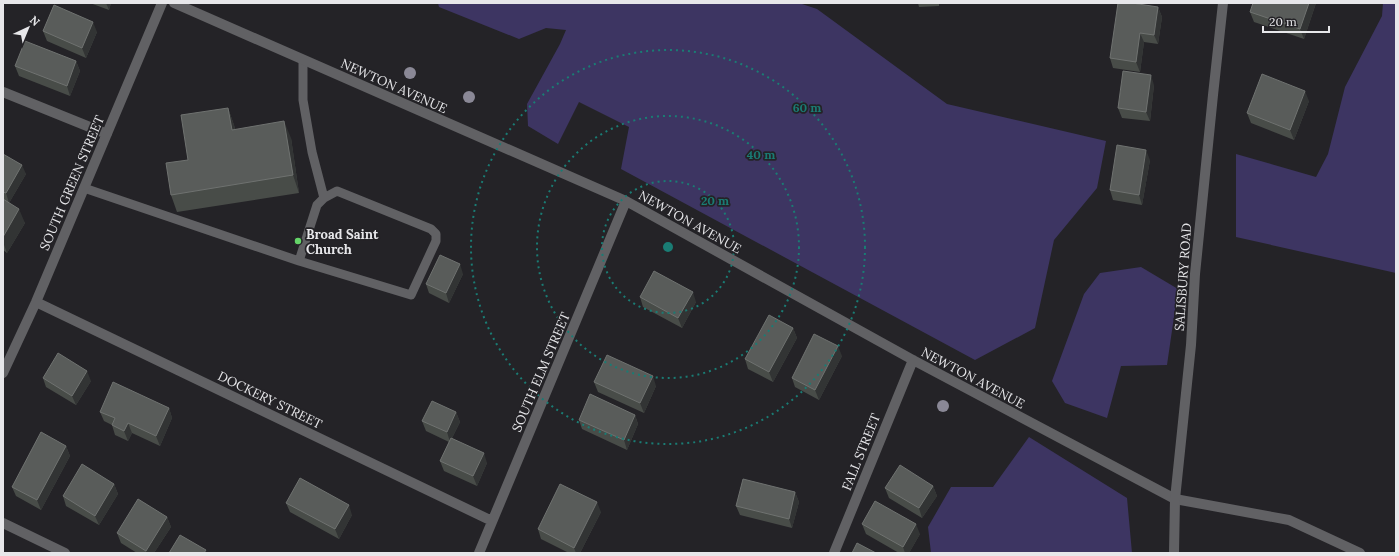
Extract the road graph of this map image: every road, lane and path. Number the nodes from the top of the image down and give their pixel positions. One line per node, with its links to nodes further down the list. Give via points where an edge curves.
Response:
1 (162, 3): 6 (street, SOUTH GREEN STREET)
2 (174, 3): 4 (street, NEWTON AVENUE)
3 (1223, 3): 14 (street, SALISBURY ROAD)
4 (303, 60): 8 (lane, via 303,100 312,152); 9 (street, NEWTON AVENUE)
5 (3, 92): 6 (street)
6 (107, 134): 7 (street, SOUTH GREEN STREET)
7 (84, 188): 10 (lane); 11 (street, SOUTH GREEN STREET)
8 (324, 198): 10 (lane, via 317,205); 10 (lane, via 337,191 431,229 436,234 436,241 411,295)
9 (626, 201): 12 (street, NEWTON AVENUE); 15 (street, SOUTH ELM STREET)
10 (299, 261)
11 (36, 302): 13 (street, SOUTH GREEN STREET); 15 (street, DOCKERY STREET)
12 (913, 360): 14 (street, NEWTON AVENUE); 19 (street, FALL STREET)
13 (3, 373)
14 (1175, 499): 20 (street, SALISBURY ROAD); 21 (street, NEWTON AVENUE, via 1289,520)
15 (492, 521): 18 (street, SOUTH ELM STREET)
16 (3, 523): 17 (street)
17 (65, 553)
18 (479, 553)
19 (834, 553)
20 (1174, 553)
21 (1360, 553)

